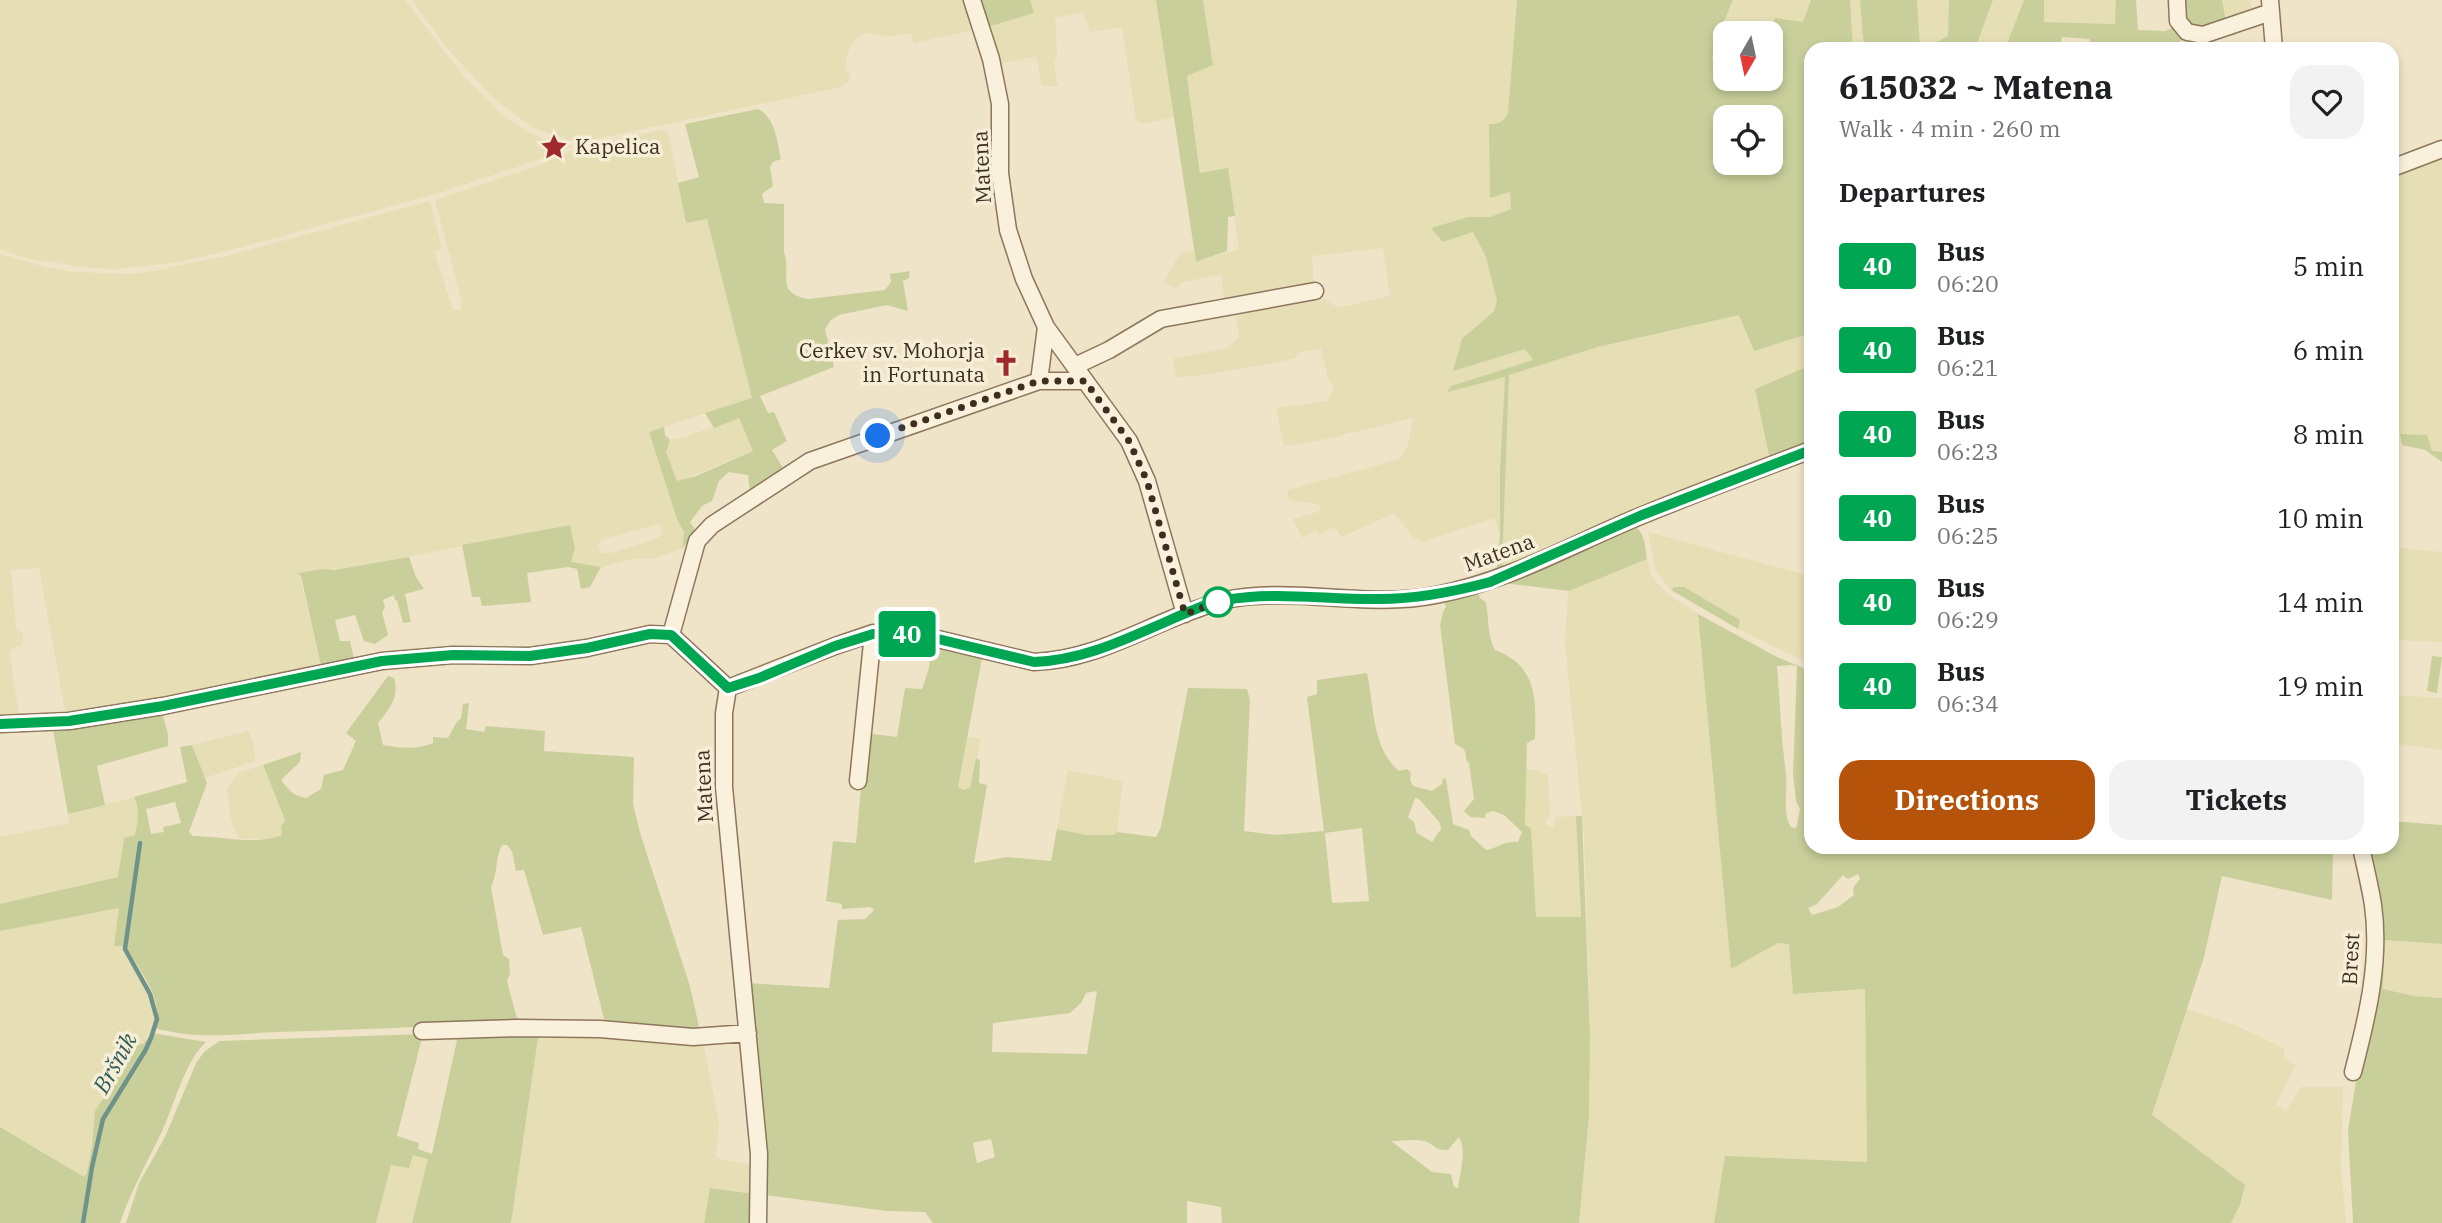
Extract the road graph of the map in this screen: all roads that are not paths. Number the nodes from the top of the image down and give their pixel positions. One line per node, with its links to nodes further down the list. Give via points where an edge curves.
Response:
1 (972, 0): 8 (street, Matena, via 1000,104 1000,173 1008,230)
2 (2176, 0): 3 (street, via 2178,21 2187,32 2203,36)
3 (2271, 6): 4 (street)
4 (2274, 42)
5 (2442, 149): 6 (street)
6 (2399, 165)
7 (1315, 291): 9 (street, via 1161,319)
8 (1046, 327): 9 (street, Matena); 10 (street)
9 (1075, 366): 11 (street, Matena)
10 (1039, 381): 11 (street); 15 (street, via 810,461 746,501 698,541)
11 (1085, 381): 13 (street, Matena, via 1129,441 1147,481)
12 (1804, 453): 13 (street, Matena, via 1642,515 1490,582 1433,596 1261,596 1223,600)
13 (1185, 614): 14 (street, Matena, via 1087,654 1049,662 917,634)
14 (873, 634): 16 (street, Matena); 18 (street)
15 (671, 635): 16 (street); 17 (street, via 650,634 530,656 453,655 382,661 163,706 69,721)
16 (728, 688): 21 (street, Matena, via 724,787)
17 (0, 724)
18 (858, 781)
19 (2363, 854): 22 (street, Brest, via 2374,906 2373,975)
20 (422, 1031): 21 (street, via 600,1029 693,1037)
21 (748, 1033): 23 (street, Matena, via 759,1154)
22 (2353, 1072)
23 (758, 1223)

